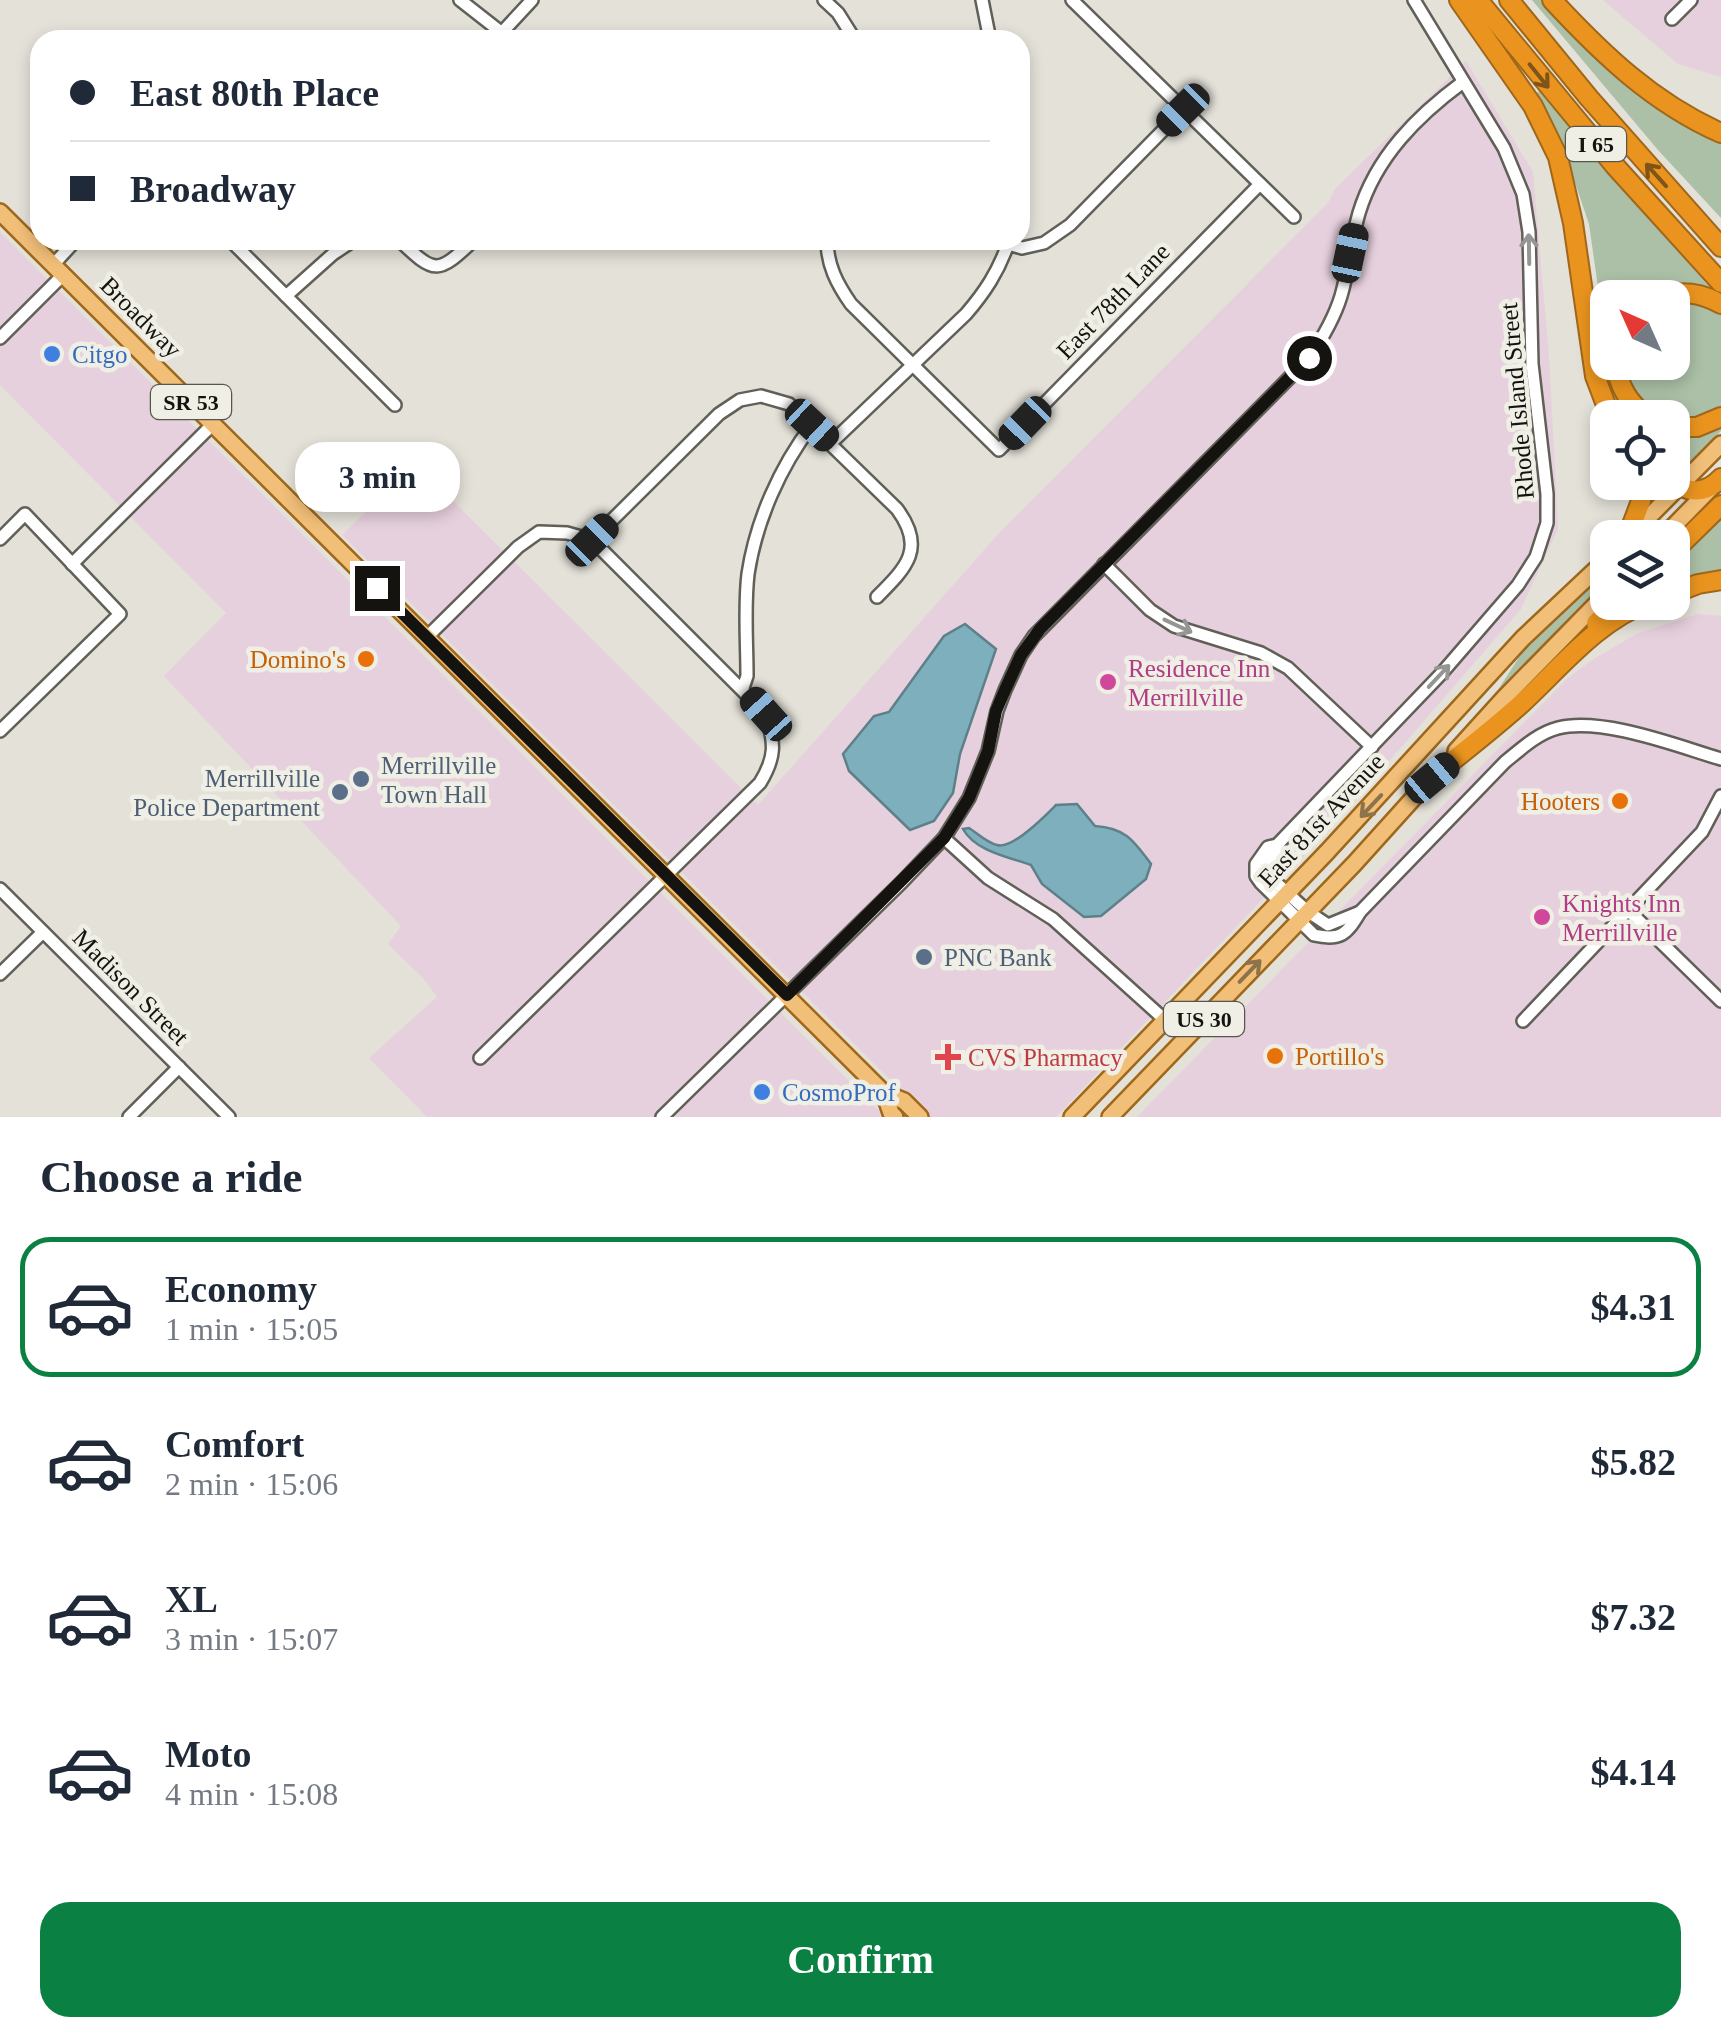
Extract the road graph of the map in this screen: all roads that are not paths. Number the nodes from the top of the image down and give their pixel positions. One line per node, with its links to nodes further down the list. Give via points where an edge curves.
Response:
1 (460, 0): 13 (street)
2 (532, 0): 14 (street)
3 (824, 0): 15 (street)
4 (982, 0): 16 (street)
5 (1072, 0): 18 (street)
6 (1414, 0): 17 (street, Rhode Island Street)
7 (1459, 0): 41 (highway, via 1528,99 1558,158)
8 (1478, 0): 35 (highway, I 65, one-way to 35)
9 (1509, 0): 25 (highway, I 65, one-way to 9)
10 (1552, 0): 19 (highway, via 1650,93)
11 (1691, 0): 12 (street)
12 (1672, 20)
13 (495, 30)
14 (508, 30)
15 (849, 30)
16 (988, 30)
17 (1463, 82): 59 (street, via 1402,136 1378,169 1358,214 1338,304 1309,358); 71 (street, Rhode Island Street, one-way to 17, via 1518,585 1547,522 1525,205 1509,158)
18 (1183, 110): 20 (street); 24 (street, via 1070,226)
19 (1721, 133)
20 (1260, 184): 22 (street); 40 (street, East 78th Lane, via 998,450)
21 (0, 212): 23 (main road, Broadway / SR 53)
22 (1294, 217)
23 (30, 242)
24 (1030, 246)
25 (1721, 247)
26 (38, 250): 34 (main road, Broadway / SR 53)
27 (70, 250): 34 (street)
28 (240, 250): 37 (street)
29 (339, 250): 37 (street)
30 (410, 250): 31 (street, via 434,266)
31 (464, 250)
32 (828, 250): 40 (street, via 831,270 851,304)
33 (1005, 250): 40 (street, via 986,290)
34 (58, 270): 39 (street); 44 (main road, Broadway / SR 53)
35 (1721, 283)
36 (1690, 293): 38 (highway)
37 (286, 296): 42 (street)
38 (1721, 304)
39 (0, 338)
40 (911, 365): 47 (street)
41 (1604, 400)
42 (396, 405)
43 (1721, 417): 46 (highway)
44 (212, 424): 58 (street); 67 (main road, Broadway / SR 53)
45 (812, 425): 47 (street); 57 (street, via 789,404 761,396 740,400); 69 (street, via 794,448 753,548)
46 (1690, 427)
47 (831, 443): 63 (street, via 897,509 911,535 909,561)
48 (1721, 444): 49 (main road)
49 (1690, 470)
50 (1690, 488): 51 (highway)
51 (1718, 490): 54 (main road); 55 (highway)
52 (1661, 500): 53 (main road)
53 (1643, 520)
54 (1683, 520)
55 (1690, 528)
56 (0, 539): 58 (street, via 25,514)
57 (592, 540): 67 (street, via 539,532); 69 (street)
58 (72, 564): 70 (street, via 120,614)
59 (1104, 564): 71 (street, one-way to 71, via 1174,626 1282,664); 75 (street, via 1021,655 996,711 979,776)
60 (1590, 575): 78 (main road, East 81st Avenue / US 30, one-way to 78, via 1523,638)
61 (1721, 580): 62 (highway)
62 (1690, 587)
63 (878, 597)
64 (1590, 610): 73 (main road, East 81st Avenue / US 30)
65 (1599, 620): 68 (highway)
66 (1618, 620): 68 (highway)
67 (428, 637): 76 (main road, Broadway / SR 53)
68 (1542, 683): 73 (highway)
69 (743, 688): 76 (street, via 766,714 772,764)
70 (0, 732)
71 (1372, 747): 78 (street, Rhode Island Street, via 1276,845 1268,872)
72 (1721, 759): 80 (street, via 1612,728 1558,728 1505,762 1338,937 1314,935)
73 (1432, 778): 80 (main road, East 81st Avenue / US 30)
74 (1721, 796): 79 (street, via 1702,832)
75 (944, 838): 83 (street); 85 (street, via 988,878 1053,920)
76 (665, 874): 83 (main road, Broadway / SR 53); 87 (street)
77 (0, 889): 81 (street, Madison Street)
78 (1283, 898): 80 (street); 85 (main road, East 81st Avenue / US 30)
79 (1628, 910): 84 (street); 86 (street)
80 (1302, 916): 96 (main road, East 81st Avenue / US 30, one-way to 80)
81 (43, 932): 82 (street); 88 (street, Madison Street)
82 (0, 974)
83 (787, 995): 89 (main road, Broadway / SR 53); 92 (street)
84 (1721, 1001)
85 (1165, 1020): 95 (main road, East 81st Avenue / US 30)
86 (1523, 1021)
87 (480, 1058)
88 (179, 1067): 90 (street); 91 (street, Madison Street)
89 (884, 1093): 93 (main road, Broadway / SR 53); 94 (main road, Broadway / SR 53, via 904,1100)
90 (129, 1117)
91 (230, 1117)
92 (662, 1117)
93 (895, 1117)
94 (920, 1117)
95 (1072, 1117)
96 (1110, 1117)

